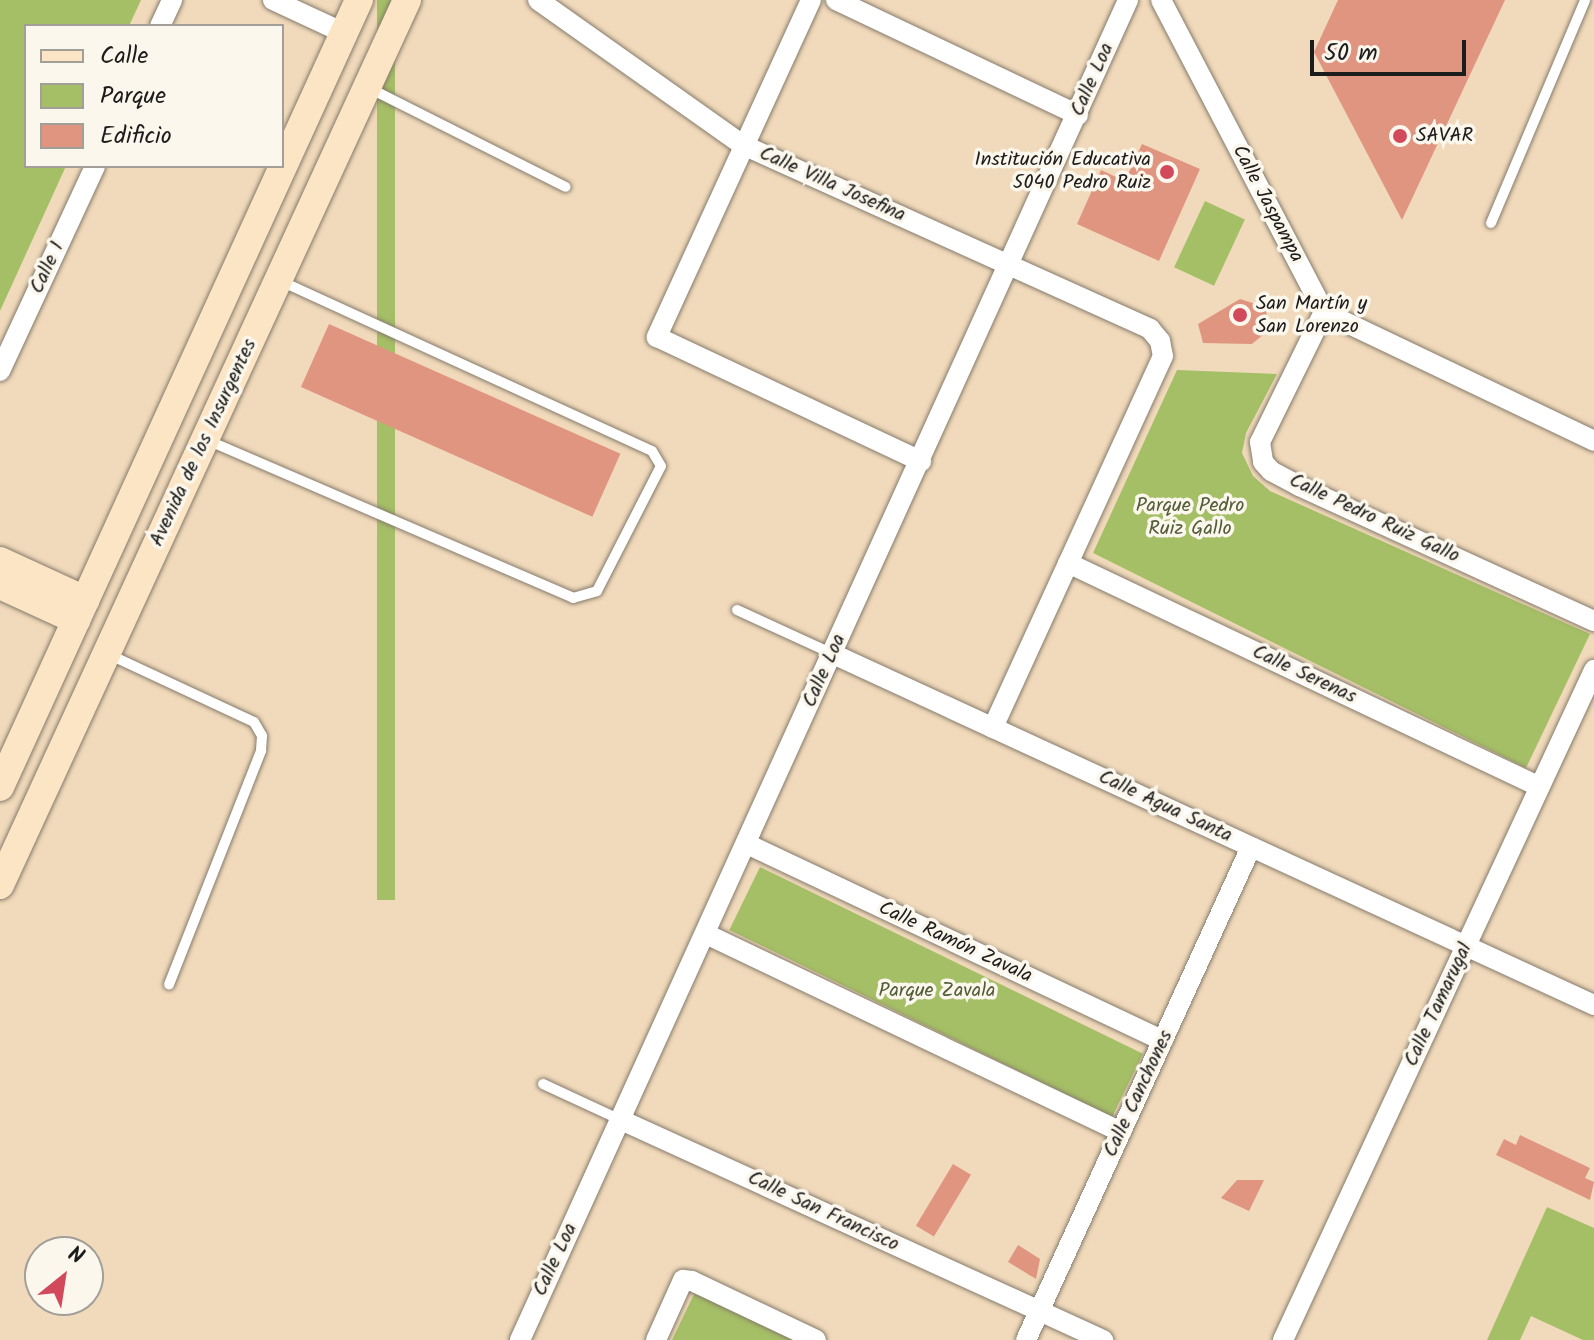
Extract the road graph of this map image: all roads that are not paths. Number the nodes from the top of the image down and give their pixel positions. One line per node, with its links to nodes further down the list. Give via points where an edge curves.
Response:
1 (172, 0): 11 (street)
2 (273, 0): 12 (street)
3 (359, 0): 12 (main road, Avenida de los Insurgentes)
4 (407, 0): 13 (main road, Avenida de los Insurgentes)
5 (538, 0): 15 (street, Calle Villa Josefina)
6 (811, 0): 15 (street)
7 (836, 0): 14 (street)
8 (1128, 0): 14 (street, Calle Loa)
9 (1161, 0): 23 (street, Calle Jaspampa)
10 (1585, 0): 20 (lane)
11 (161, 24)
12 (344, 33): 16 (main road, Avenida de los Insurgentes)
13 (367, 87): 19 (lane); 22 (main road, Avenida de los Insurgentes)
14 (1078, 115): 21 (street, Calle Loa)
15 (743, 145): 21 (street, Calle Villa Josefina); 27 (street, via 659,341)
16 (284, 164)
17 (94, 168): 24 (street, Calle 1)
18 (282, 168): 31 (main road, Avenida de los Insurgentes)
19 (566, 187)
20 (1491, 223)
21 (1009, 266): 27 (street, Calle Loa); 29 (street, Calle Villa Josefina, via 1150,329 1163,356)
22 (278, 280): 25 (main road, Avenida de los Insurgentes); 25 (lane, via 652,451 661,466 597,591 573,598)
23 (1324, 312): 26 (street); 33 (street, Calle Pedro Ruiz Gallo, via 1260,442 1271,471)
24 (1, 364)
25 (205, 439): 34 (main road, Avenida de los Insurgentes)
26 (1594, 441)
27 (921, 461): 35 (street, Calle Loa)
28 (0, 561): 31 (main road)
29 (1068, 563): 37 (street); 39 (street, Calle Serenas)
30 (0, 585): 31 (main road)
31 (80, 610): 38 (main road, Avenida de los Insurgentes)
32 (737, 610): 35 (lane, Calle Agua Santa)
33 (1594, 621)
34 (107, 653): 42 (main road, Avenida de los Insurgentes); 45 (lane, via 254,722 262,736 261,751)
35 (833, 654): 37 (street, Calle Agua Santa); 40 (street, Calle Loa)
36 (1594, 670): 39 (street, Calle Tamarugal)
37 (993, 728): 41 (street, Calle Agua Santa)
38 (0, 787)
39 (1540, 787): 44 (street, Calle Tamarugal)
40 (747, 844): 43 (street, Calle Loa); 47 (street, Calle Ramón Zavala)
41 (1251, 847): 44 (street, Calle Agua Santa); 47 (street, Calle Canchones)
42 (0, 885)
43 (706, 934): 49 (street, Calle Loa); 50 (street)
44 (1466, 946): 46 (street, Calle Agua Santa); 57 (street, Calle Tamarugal)
45 (169, 984)
46 (1594, 1005)
47 (1163, 1041): 50 (street, Calle Canchones)
48 (543, 1084): 49 (lane, Calle San Francisco)
49 (621, 1120): 51 (street, Calle San Francisco); 52 (street, Calle Loa)
50 (1121, 1132): 51 (street, Calle Canchones)
51 (1039, 1311): 55 (street, Calle Canchones); 56 (street, Calle San Francisco)
52 (520, 1340)
53 (656, 1340): 54 (street, via 683,1280)
54 (816, 1340)
55 (1026, 1340)
56 (1103, 1340)
57 (1283, 1340)

